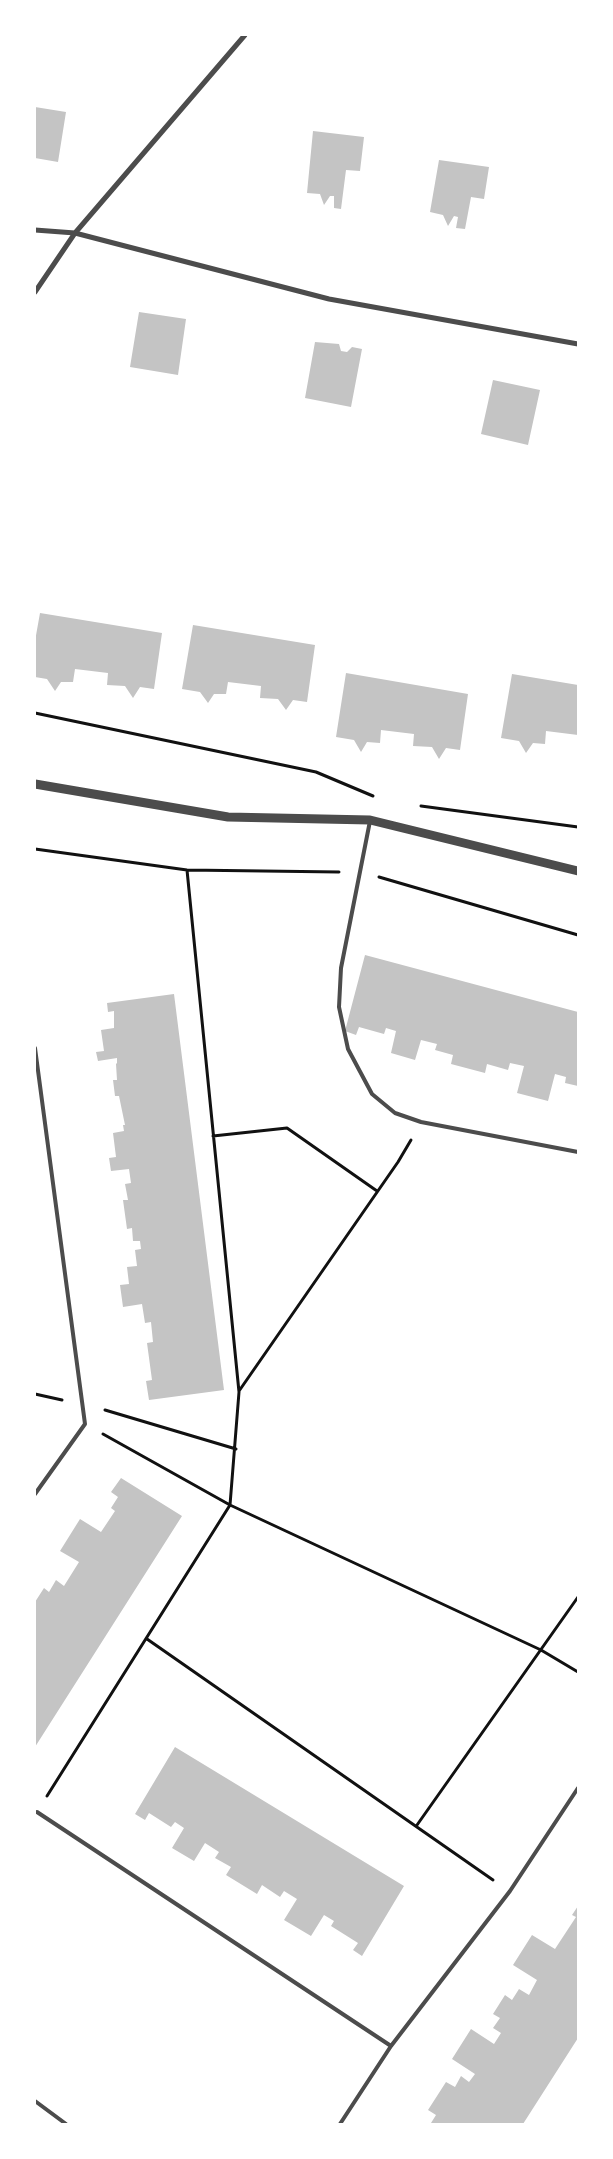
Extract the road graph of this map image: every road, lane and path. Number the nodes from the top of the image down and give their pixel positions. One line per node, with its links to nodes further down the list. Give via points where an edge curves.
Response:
1 (245, 35): 3 (street)
2 (35, 230): 3 (street)
3 (75, 233): 4 (street); 5 (street, via 329,299)
4 (35, 292)
5 (578, 344)
6 (35, 713): 8 (path, via 316,772)
7 (35, 784): 10 (street, via 228,816)
8 (378, 798)
9 (416, 806): 11 (path)
10 (370, 820): 14 (street); 15 (lane)
11 (578, 827)
12 (35, 849): 13 (path)
13 (187, 870): 15 (path); 19 (path)
14 (578, 871)
15 (361, 872): 16 (path); 18 (lane, via 341,968 339,1007 348,1049 372,1094 395,1113)
16 (578, 935)
17 (35, 1048): 24 (lane)
18 (421, 1122): 20 (lane); 21 (path, via 398,1162)
19 (213, 1136): 21 (path, via 287,1128); 22 (path)
20 (578, 1152)
21 (376, 1191): 22 (path)
22 (239, 1392): 26 (path)
23 (35, 1394): 24 (path)
24 (83, 1403): 25 (lane); 26 (path)
25 (85, 1424): 27 (lane); 28 (path)
26 (236, 1450): 28 (path)
27 (35, 1494)
28 (230, 1505): 30 (path); 31 (path)
29 (578, 1597): 31 (path)
30 (147, 1639): 34 (path); 35 (path)
31 (540, 1650): 32 (path); 35 (path)
32 (578, 1672)
33 (578, 1788): 36 (lane)
34 (37, 1812): 37 (lane)
35 (417, 1825): 36 (path)
36 (510, 1891): 37 (lane)
37 (391, 2046): 40 (lane)
38 (35, 2102): 39 (lane)
39 (66, 2124)
40 (340, 2124)

